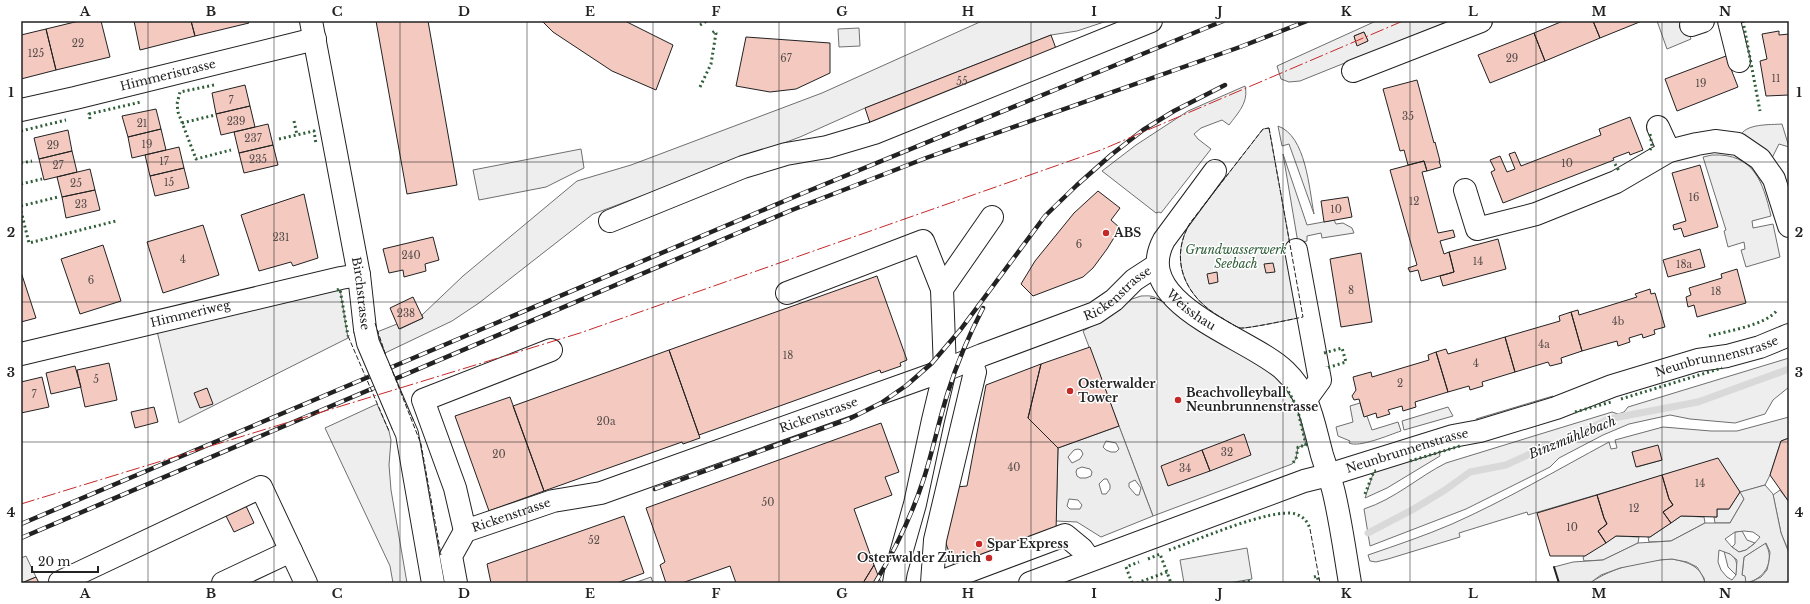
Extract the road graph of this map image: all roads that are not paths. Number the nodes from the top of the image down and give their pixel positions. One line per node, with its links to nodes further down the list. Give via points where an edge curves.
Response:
1 (1151, 21): 13 (street, via 874,133 744,167)
2 (1481, 21): 6 (street)
3 (1729, 21): 5 (street)
4 (313, 30): 7 (street, Himmeristrasse, via 83,96); 17 (street, Birchstrasse)
5 (1740, 62)
6 (1353, 71)
7 (21, 110)
8 (1658, 127): 9 (street)
9 (1669, 151): 11 (street, via 1616,182 1536,214 1477,229); 14 (street, via 1715,141 1738,144 1760,159 1774,179)
10 (1215, 171): 16 (street, via 1164,240 1159,250)
11 (1465, 190)
12 (992, 217): 18 (street)
13 (610, 221)
14 (1789, 226)
15 (1296, 250): 25 (street, via 1320,380)
16 (1157, 265): 23 (street, Rickenstrasse, via 1095,312); 25 (street, Weisshau, via 1171,295 1192,314 1273,359 1287,372)
17 (359, 275): 22 (street, Himmeriweg); 33 (street, Birchstrasse, bridge, via 368,343 407,434)
18 (942, 289): 19 (street, via 923,241); 24 (street)
19 (788, 293)
20 (1789, 335): 26 (street, Neunbrunnenstrasse, via 1760,347 1727,356 1698,360 1612,386 1556,408 1480,432 1453,436)
21 (551, 350): 27 (street, Rickenstrasse, via 423,400 455,488)
22 (21, 354)
23 (970, 360): 24 (street, Rickenstrasse); 36 (street, via 975,372 935,540)
24 (945, 370): 27 (street, Rickenstrasse, via 601,493 553,501); 35 (street, via 915,504)
25 (1307, 398): 26 (street, Weisshau)
26 (1328, 475): 29 (street, Neunbrunnenstrasse, via 1304,481); 39 (street, Weisshau, via 1338,511)
27 (465, 531): 34 (street, Rickenstrasse, via 451,556)
28 (291, 551): 30 (street, via 261,487); 31 (street); 32 (street)
29 (1090, 560): 37 (street, via 1065,534); 38 (street, Neunbrunnenstrasse)
30 (60, 583)
31 (224, 583)
32 (306, 583)
33 (433, 583)
34 (456, 583)
35 (894, 583)
36 (932, 583)
37 (937, 583)
38 (1030, 583)
39 (1350, 583)

